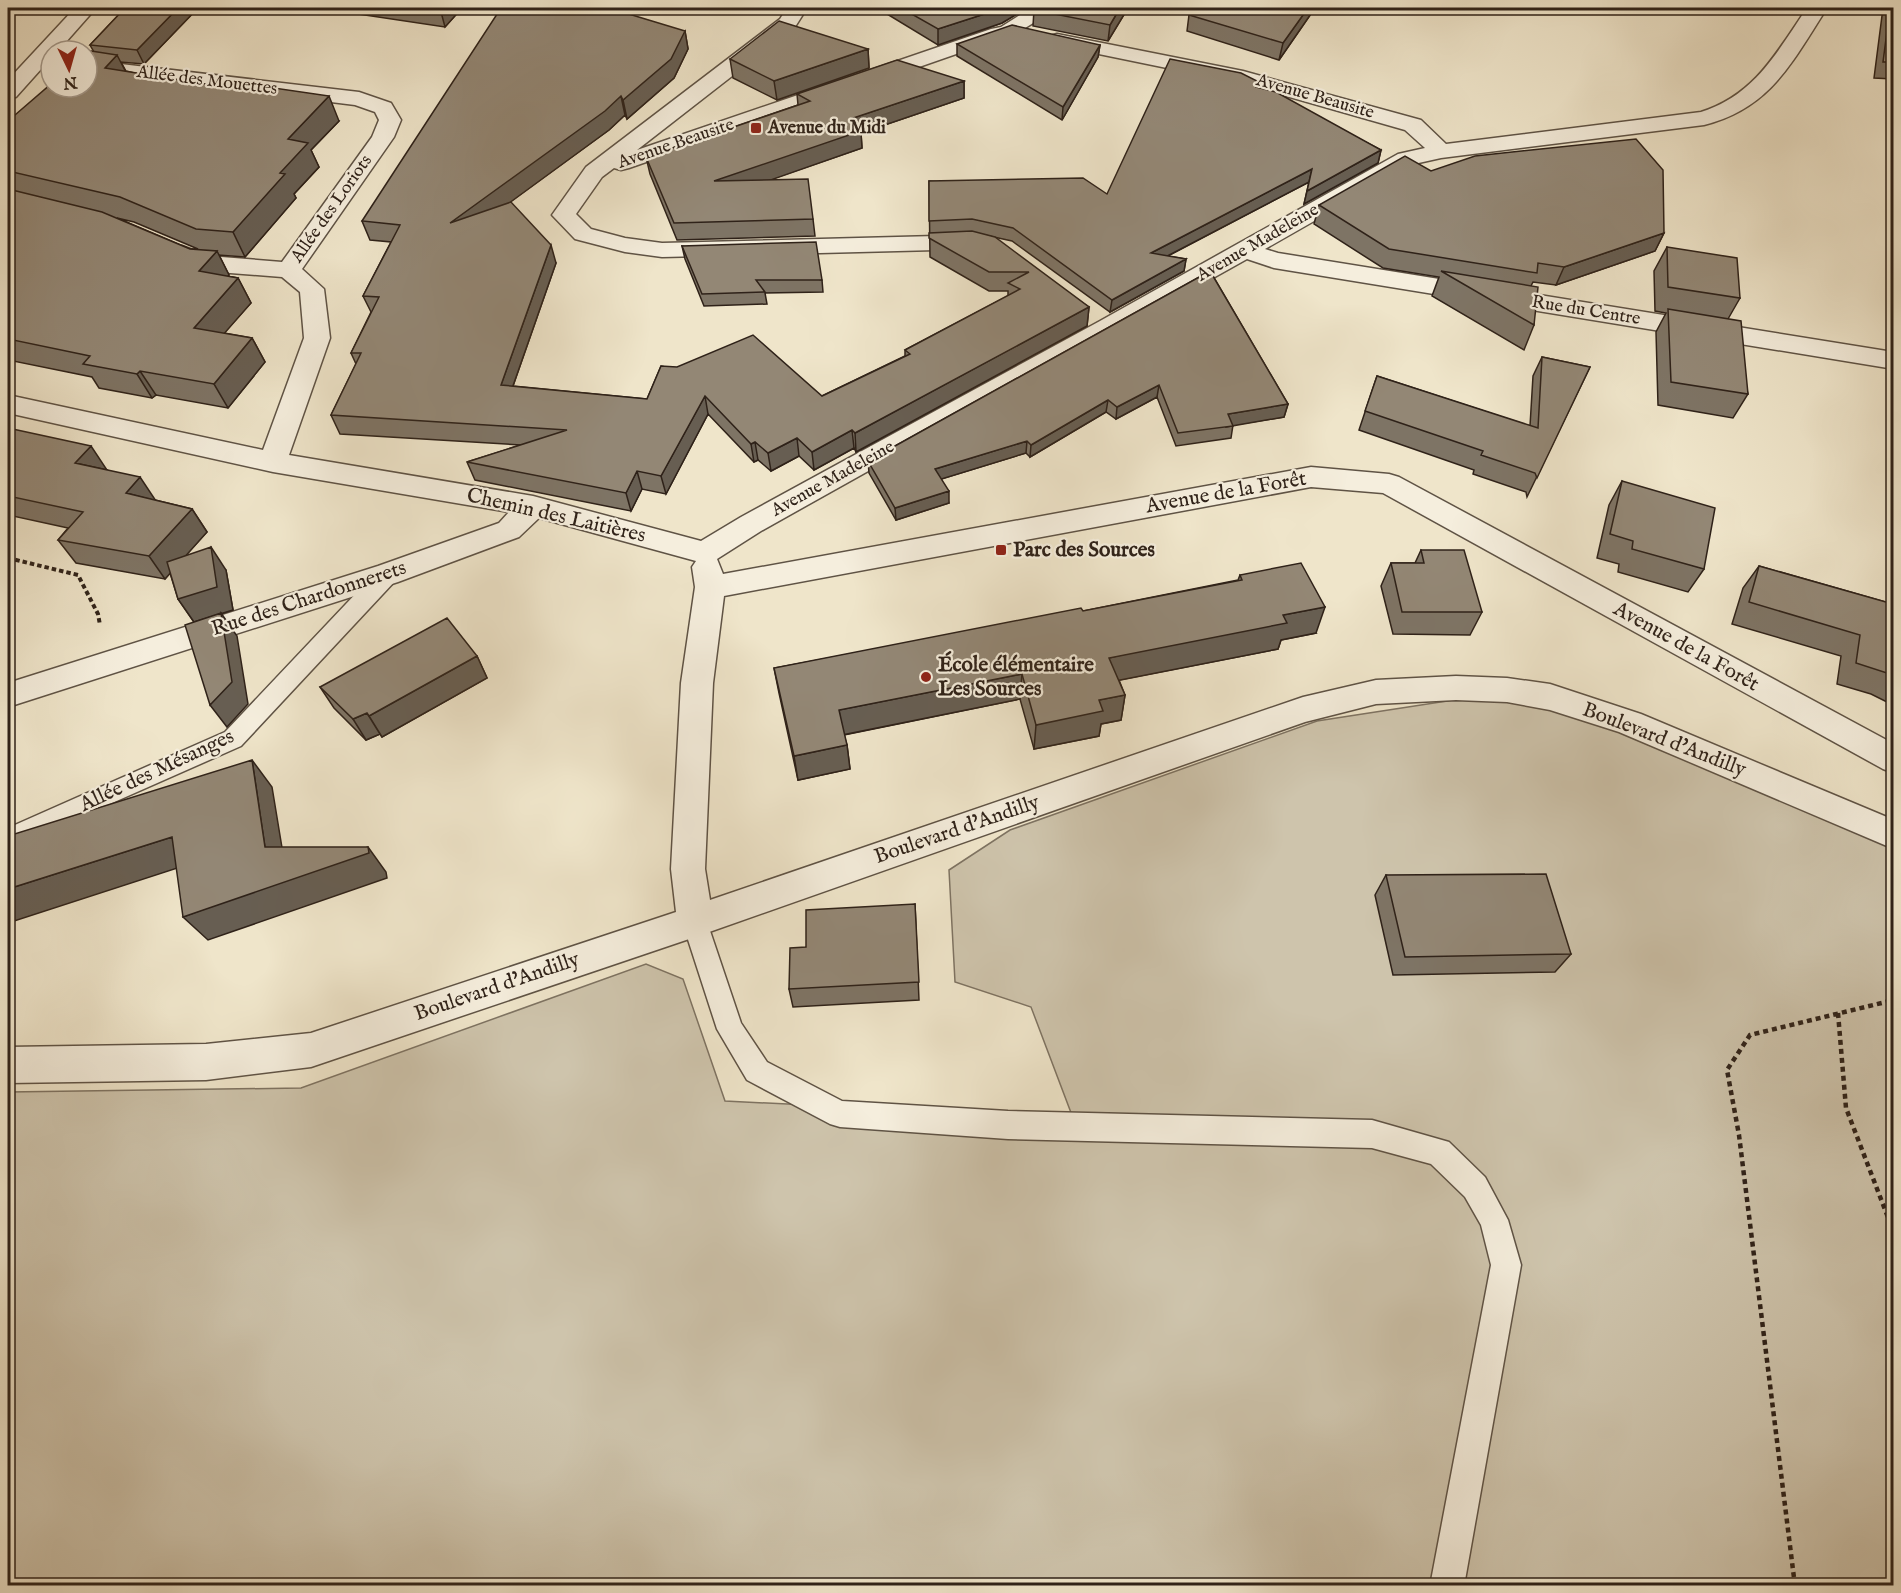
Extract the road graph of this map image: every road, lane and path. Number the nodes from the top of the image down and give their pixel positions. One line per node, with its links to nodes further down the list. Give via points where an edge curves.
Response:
1 (86, 8): 6 (street)
2 (797, 8): 12 (street, via 788,24)
3 (1044, 8): 5 (street)
4 (1817, 8): 11 (street, Avenue Madeleine, via 1768,79 1732,109 1704,117)
5 (1010, 29): 11 (street, Avenue Beausite, via 1243,77 1413,125); 12 (street, Avenue Beausite)
6 (61, 39)
7 (39, 65): 9 (street)
8 (99, 67): 10 (street, Allée des Mouettes, via 360,99 382,108)
9 (8, 92)
10 (390, 120): 16 (street, Allée des Loriots, via 383,137)
11 (1441, 151): 15 (street, Avenue Madeleine, via 1406,159)
12 (594, 172): 14 (street, via 564,215 583,234 625,245 662,250 972,241)
13 (164, 246): 16 (street, via 204,263)
14 (993, 246)
15 (1244, 250): 17 (street, Rue du Centre, via 1274,260); 21 (street, Avenue Madeleine, via 1100,320)
16 (289, 270): 19 (street, Allée des Loriots, via 312,289 317,338)
17 (1893, 361)
18 (8, 404): 19 (street, Chemin des Laitières)
19 (273, 462): 20 (street, Chemin des Laitières)
20 (533, 506): 21 (street, Chemin des Laitières); 23 (street, Rue des Chardonnerets, via 509,530)
21 (705, 553): 24 (street)
22 (8, 558): 25 (path, via 78,575 98,614)
23 (388, 574): 25 (street, Rue des Chardonnerets); 29 (lane, Allée des Mésanges, via 234,739)
24 (710, 587): 27 (street, Avenue de la Forêt, via 1311,477 1389,484); 30 (street, via 697,683 690,823 688,869)
25 (106, 664): 26 (street, Rue des Chardonnerets)
26 (8, 695)
27 (1893, 760)
28 (1893, 836): 30 (street, Boulevard d'Andilly, via 1630,723 1550,698 1507,690 1456,688 1376,692 1303,710)
29 (8, 839)
30 (695, 921): 33 (street, Boulevard d'Andilly, via 311,1050 206,1062); 35 (lane, via 730,1029 758,1071 840,1114 1008,1125 1372,1134 1439,1152 1475,1187 1494,1220 1506,1265)
31 (1893, 1000): 32 (path)
32 (1838, 1013): 34 (path, via 1846,1108); 36 (path, via 1750,1035 1727,1070 1739,1135)
33 (8, 1065)
34 (1893, 1233)
35 (1447, 1586)
36 (1795, 1586)

